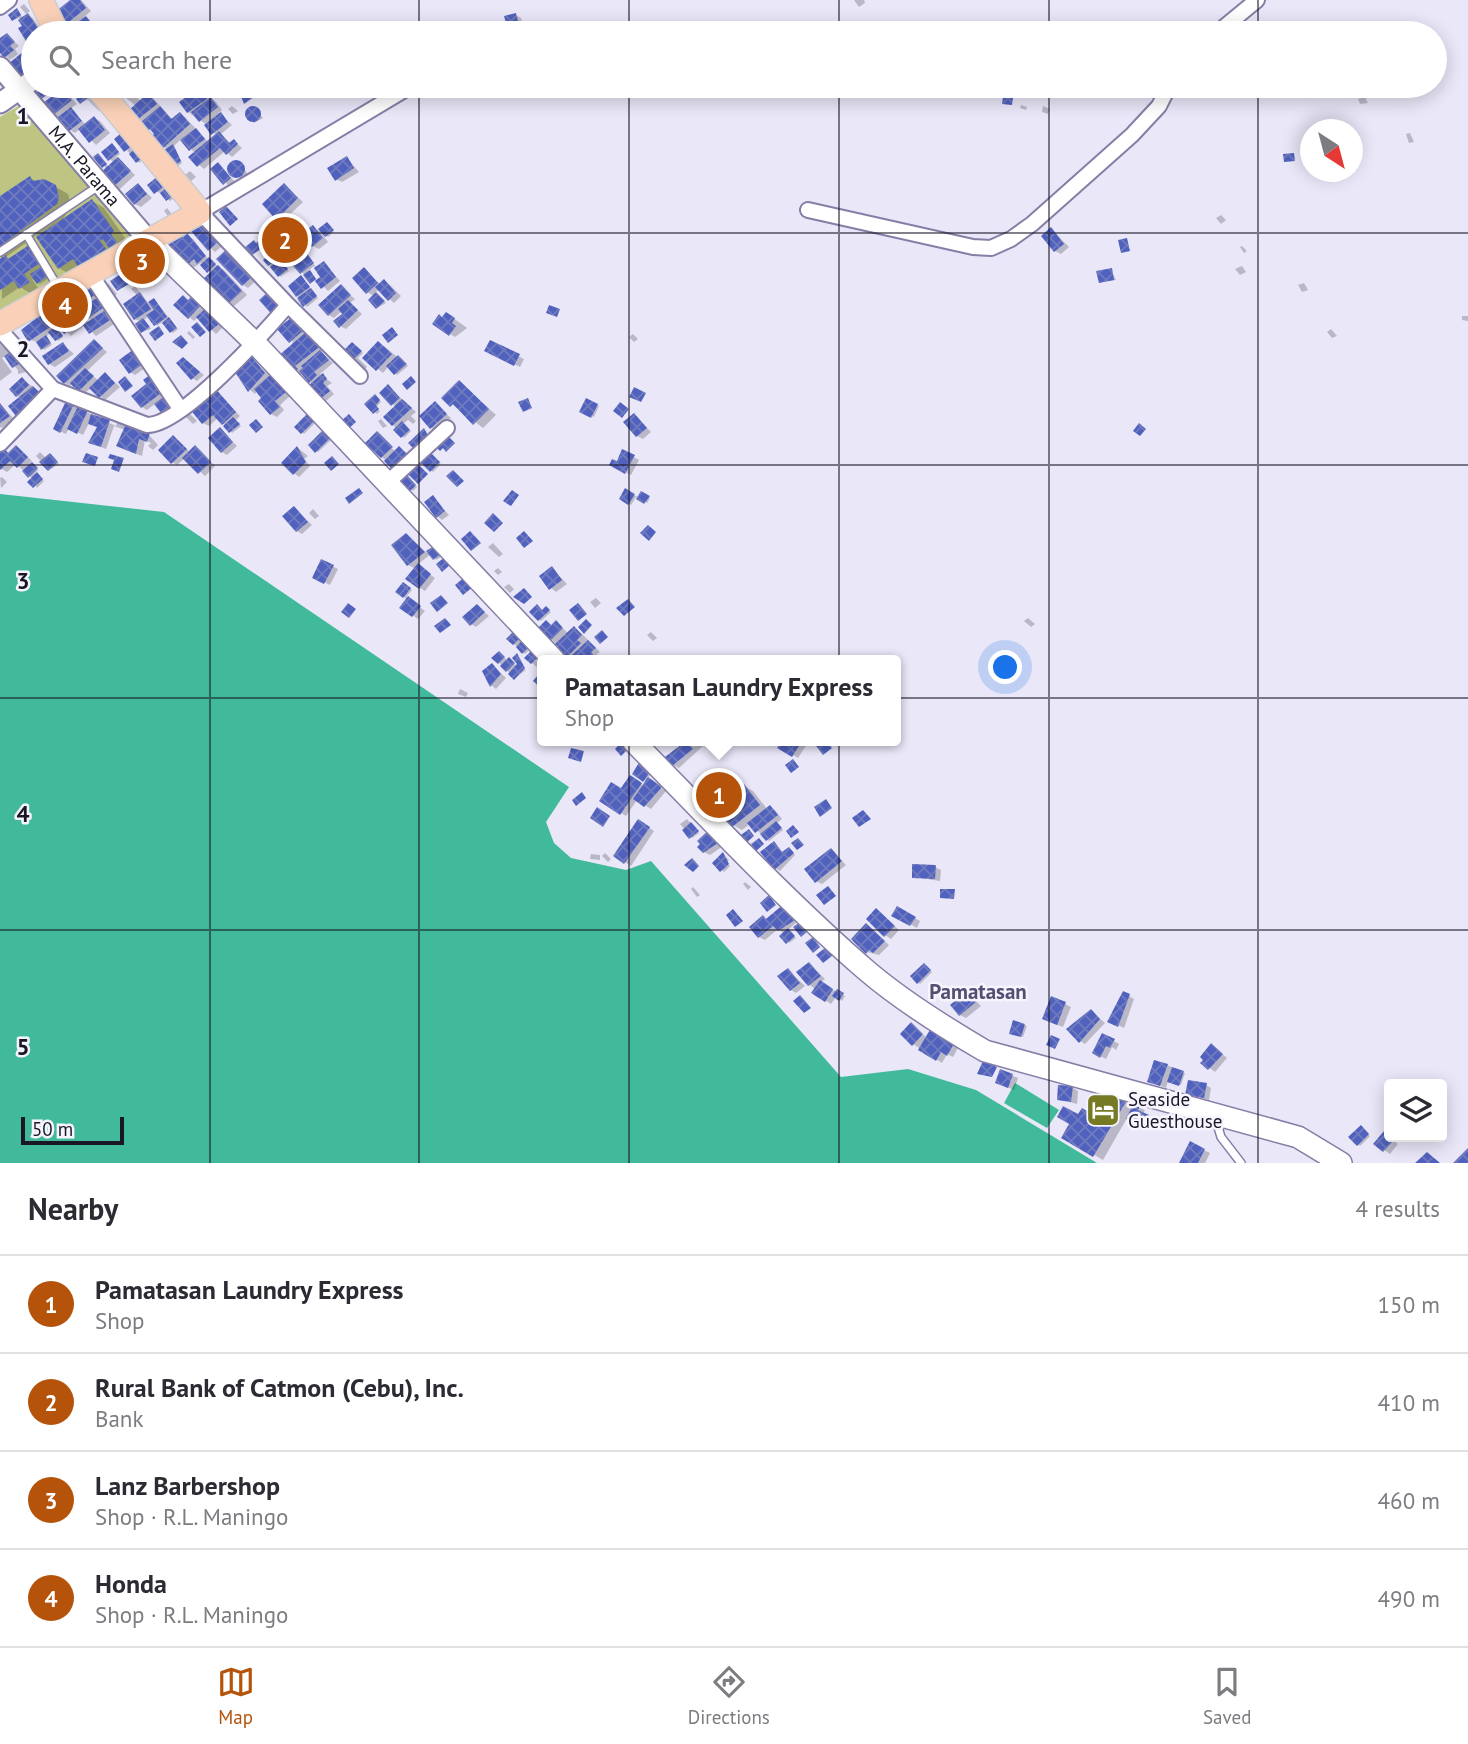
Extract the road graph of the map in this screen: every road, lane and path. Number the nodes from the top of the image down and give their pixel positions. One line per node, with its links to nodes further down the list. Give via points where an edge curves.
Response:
1 (9, 0): 4 (street)
2 (41, 0): 5 (main road)
3 (1257, 0): 6 (street)
4 (0, 7)
5 (51, 21)
6 (1232, 21)
7 (0, 67): 8 (street, M.A. Parama)
8 (21, 82)
9 (21, 88): 14 (street)
10 (36, 98): 15 (street, M.A. Parama)
11 (106, 98): 17 (main road)
12 (391, 98): 17 (street)
13 (1163, 98): 16 (street, via 1132,135 1032,224 991,248)
14 (0, 103)
15 (100, 185): 18 (lane); 19 (street, M.A. Parama)
16 (808, 210)
17 (200, 212): 19 (main road); 23 (street)
18 (26, 234): 20 (lane); 22 (lane)
19 (149, 241): 21 (main road); 26 (main road)
20 (0, 252)
21 (89, 272): 22 (main road); 29 (street)
22 (60, 289): 24 (main road)
23 (288, 305): 26 (street); 27 (street)
24 (0, 324)
25 (0, 330): 28 (street)
26 (255, 343): 29 (street); 32 (main road)
27 (360, 376)
28 (53, 389): 29 (street, via 146,425 158,426); 31 (street)
29 (181, 410)
30 (447, 428): 32 (street)
31 (0, 444)
32 (386, 484): 33 (main road)
33 (549, 655)
34 (638, 746): 35 (main road, via 867,972 946,1028 985,1051)
35 (1214, 1112): 36 (lane, via 1221,1137); 37 (main road, via 1298,1137)
36 (1241, 1163)
37 (1341, 1163)

